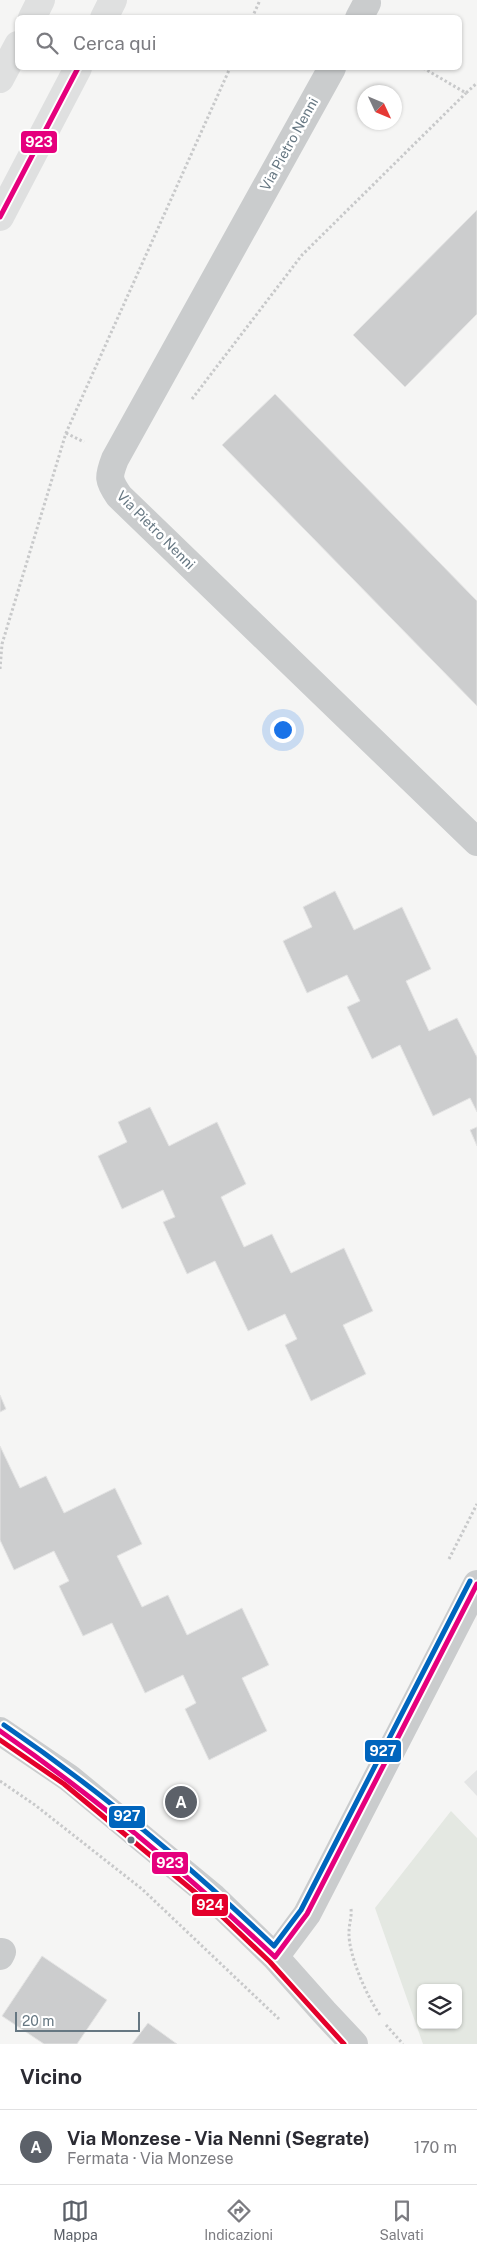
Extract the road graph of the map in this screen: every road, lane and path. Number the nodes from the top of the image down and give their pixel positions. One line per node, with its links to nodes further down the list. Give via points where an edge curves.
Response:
1 (41, 0): 4 (main road)
2 (113, 0): 5 (main road)
3 (260, 0): 6 (path)
4 (34, 15)
5 (106, 15)
6 (253, 15)
7 (15, 51): 12 (main road)
8 (77, 70): 15 (main road)
9 (229, 70): 17 (path, via 66,433 2,644)
10 (331, 70): 18 (street, Via Pietro Nenni, via 109,475 119,496)
11 (426, 70): 14 (path)
12 (0, 79)
13 (477, 83): 14 (path)
14 (466, 93): 16 (path, via 302,255)
15 (0, 217)
16 (186, 407)
17 (0, 669)
18 (477, 842)
19 (477, 1584): 22 (street)
20 (0, 1731): 23 (street, via 75,1783 214,1897)
21 (0, 1781): 24 (path, via 142,1889)
22 (319, 1891): 23 (street, via 308,1914); 26 (path, via 352,1909 349,1933 363,1984 370,2001)
23 (276, 1957): 25 (street)
24 (285, 2025)
25 (354, 2044)
26 (403, 2044)

